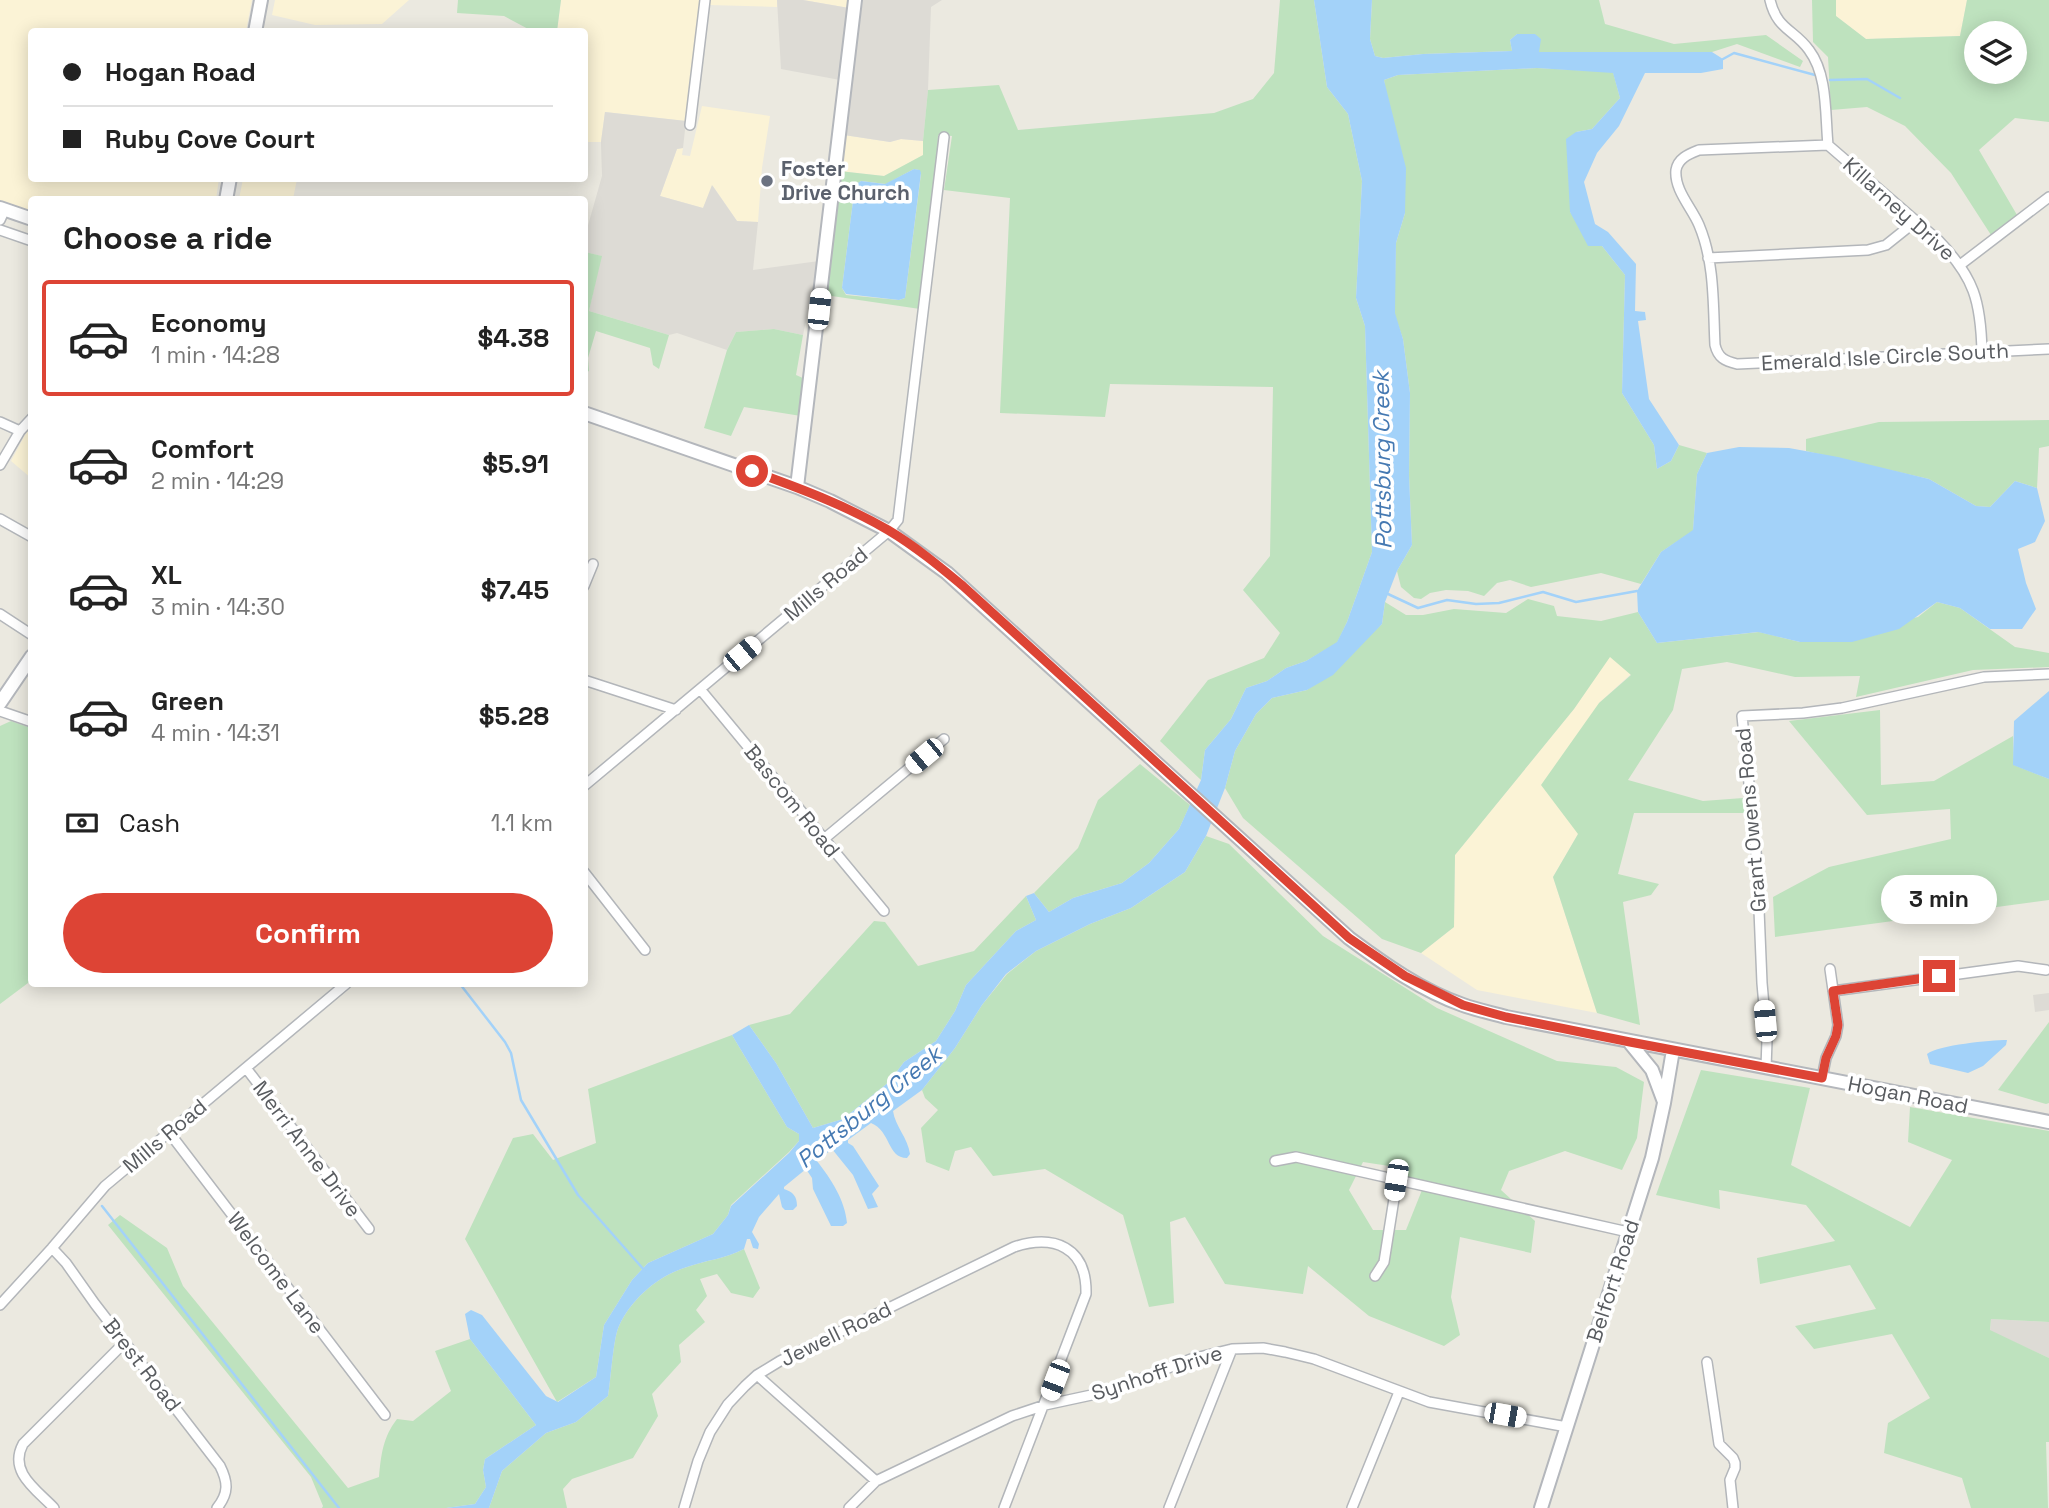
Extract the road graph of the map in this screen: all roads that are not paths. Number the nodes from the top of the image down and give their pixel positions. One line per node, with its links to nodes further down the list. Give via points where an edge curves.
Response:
1 (261, 0): 5 (main road)
2 (705, 0): 6 (street)
3 (855, 0): 24 (main road)
4 (1770, 0): 8 (street, Killarney Drive, via 1774,14 1810,50 1820,72)
5 (256, 28)
6 (690, 125)
7 (944, 137): 26 (street, via 898,520)
8 (1828, 145): 12 (street, Killarney Drive); 15 (street, via 1699,150 1683,157 1675,173 1677,183 1699,226)
9 (2049, 197): 16 (street)
10 (2, 212): 11 (main road)
11 (28, 218)
12 (1916, 221): 15 (street, via 1886,245 1868,250); 16 (street, Killarney Drive)
13 (0, 230): 14 (street)
14 (28, 240)
15 (1708, 258): 18 (street, Emerald Isle Circle South, via 1714,345 1722,359 1737,364)
16 (1960, 265): 18 (street, Killarney Drive, via 1979,308)
17 (2049, 349): 18 (street, Emerald Isle Circle South)
18 (1982, 353)
19 (588, 414): 24 (main road, Hogan Road)
20 (0, 422): 22 (street)
21 (28, 422): 22 (street)
22 (20, 431): 23 (street)
23 (0, 465)
24 (797, 488): 26 (main road, Hogan Road)
25 (0, 519): 27 (street)
26 (889, 531): 35 (street, Mills Road); 50 (main road, Hogan Road, via 963,586 1349,938 1405,976 1463,1005)
27 (28, 535)
28 (593, 564): 29 (street)
29 (588, 576)
30 (0, 614): 31 (street)
31 (28, 632)
32 (28, 662): 36 (main road)
33 (2049, 674): 53 (street, Grant Owens Road, via 1984,677 1842,708 1742,716 1756,861)
34 (588, 681): 37 (street)
35 (700, 689): 37 (street, Mills Road); 42 (street, Bascom Road)
36 (0, 703)
37 (676, 710): 41 (street, Mills Road)
38 (0, 711): 39 (street)
39 (28, 721)
40 (944, 739): 42 (street)
41 (588, 783)
42 (824, 839): 44 (street, Bascom Road)
43 (588, 877): 45 (street)
44 (884, 911)
45 (645, 950)
46 (1830, 969): 49 (street)
47 (2046, 970): 49 (street, via 2018,966)
48 (342, 987): 52 (street, Mills Road)
49 (1833, 991): 54 (street, via 1838,1025)
50 (1630, 1042): 51 (main road, Hogan Road); 55 (main road, via 1652,1070)
51 (1673, 1050): 53 (main road, Hogan Road); 55 (main road, Belfort Road)
52 (246, 1068): 57 (street, Mills Road); 60 (street, Merri Anne Drive)
53 (1766, 1068): 54 (main road, Hogan Road)
54 (1822, 1078): 56 (main road, Hogan Road)
55 (1664, 1103): 61 (main road, Belfort Road)
56 (2049, 1122)
57 (168, 1131): 62 (street, Mills Road, via 105,1186); 71 (street, Welcome Lane)
58 (1275, 1161): 59 (street, via 1296,1157)
59 (1396, 1180): 61 (street); 63 (street, via 1384,1262)
60 (369, 1229)
61 (1628, 1232): 72 (main road, Belfort Road)
62 (52, 1248): 64 (street, Mills Road); 65 (street, Brest Road)
63 (1375, 1276)
64 (0, 1305)
65 (125, 1342): 74 (street, via 23,1444 18,1458 23,1476); 75 (street, Brest Road, via 220,1466 227,1485)
66 (1233, 1349): 69 (street, Synhoff Drive, via 1295,1354); 70 (street, Synhoff Drive, via 1191,1359 1094,1395); 79 (street)
67 (1707, 1362): 82 (street, via 1719,1444 1735,1463 1730,1480)
68 (757, 1375): 70 (street, Jewell Road, via 1014,1247 1037,1241 1058,1244 1075,1257 1085,1275 1086,1294); 73 (street); 76 (street, Jewell Road, via 728,1404 710,1432)
69 (1399, 1392): 72 (street, Synhoff Drive, via 1429,1402); 80 (street)
70 (1045, 1405): 73 (street, Synhoff Drive, via 1012,1416); 78 (street)
71 (384, 1415)
72 (1567, 1427): 81 (main road, Belfort Road)
73 (876, 1481): 77 (street, Synhoff Drive)
74 (54, 1508)
75 (218, 1508)
76 (684, 1508)
77 (849, 1508)
78 (1004, 1508)
79 (1169, 1508)
80 (1352, 1508)
81 (1541, 1508)
82 (1733, 1508)

